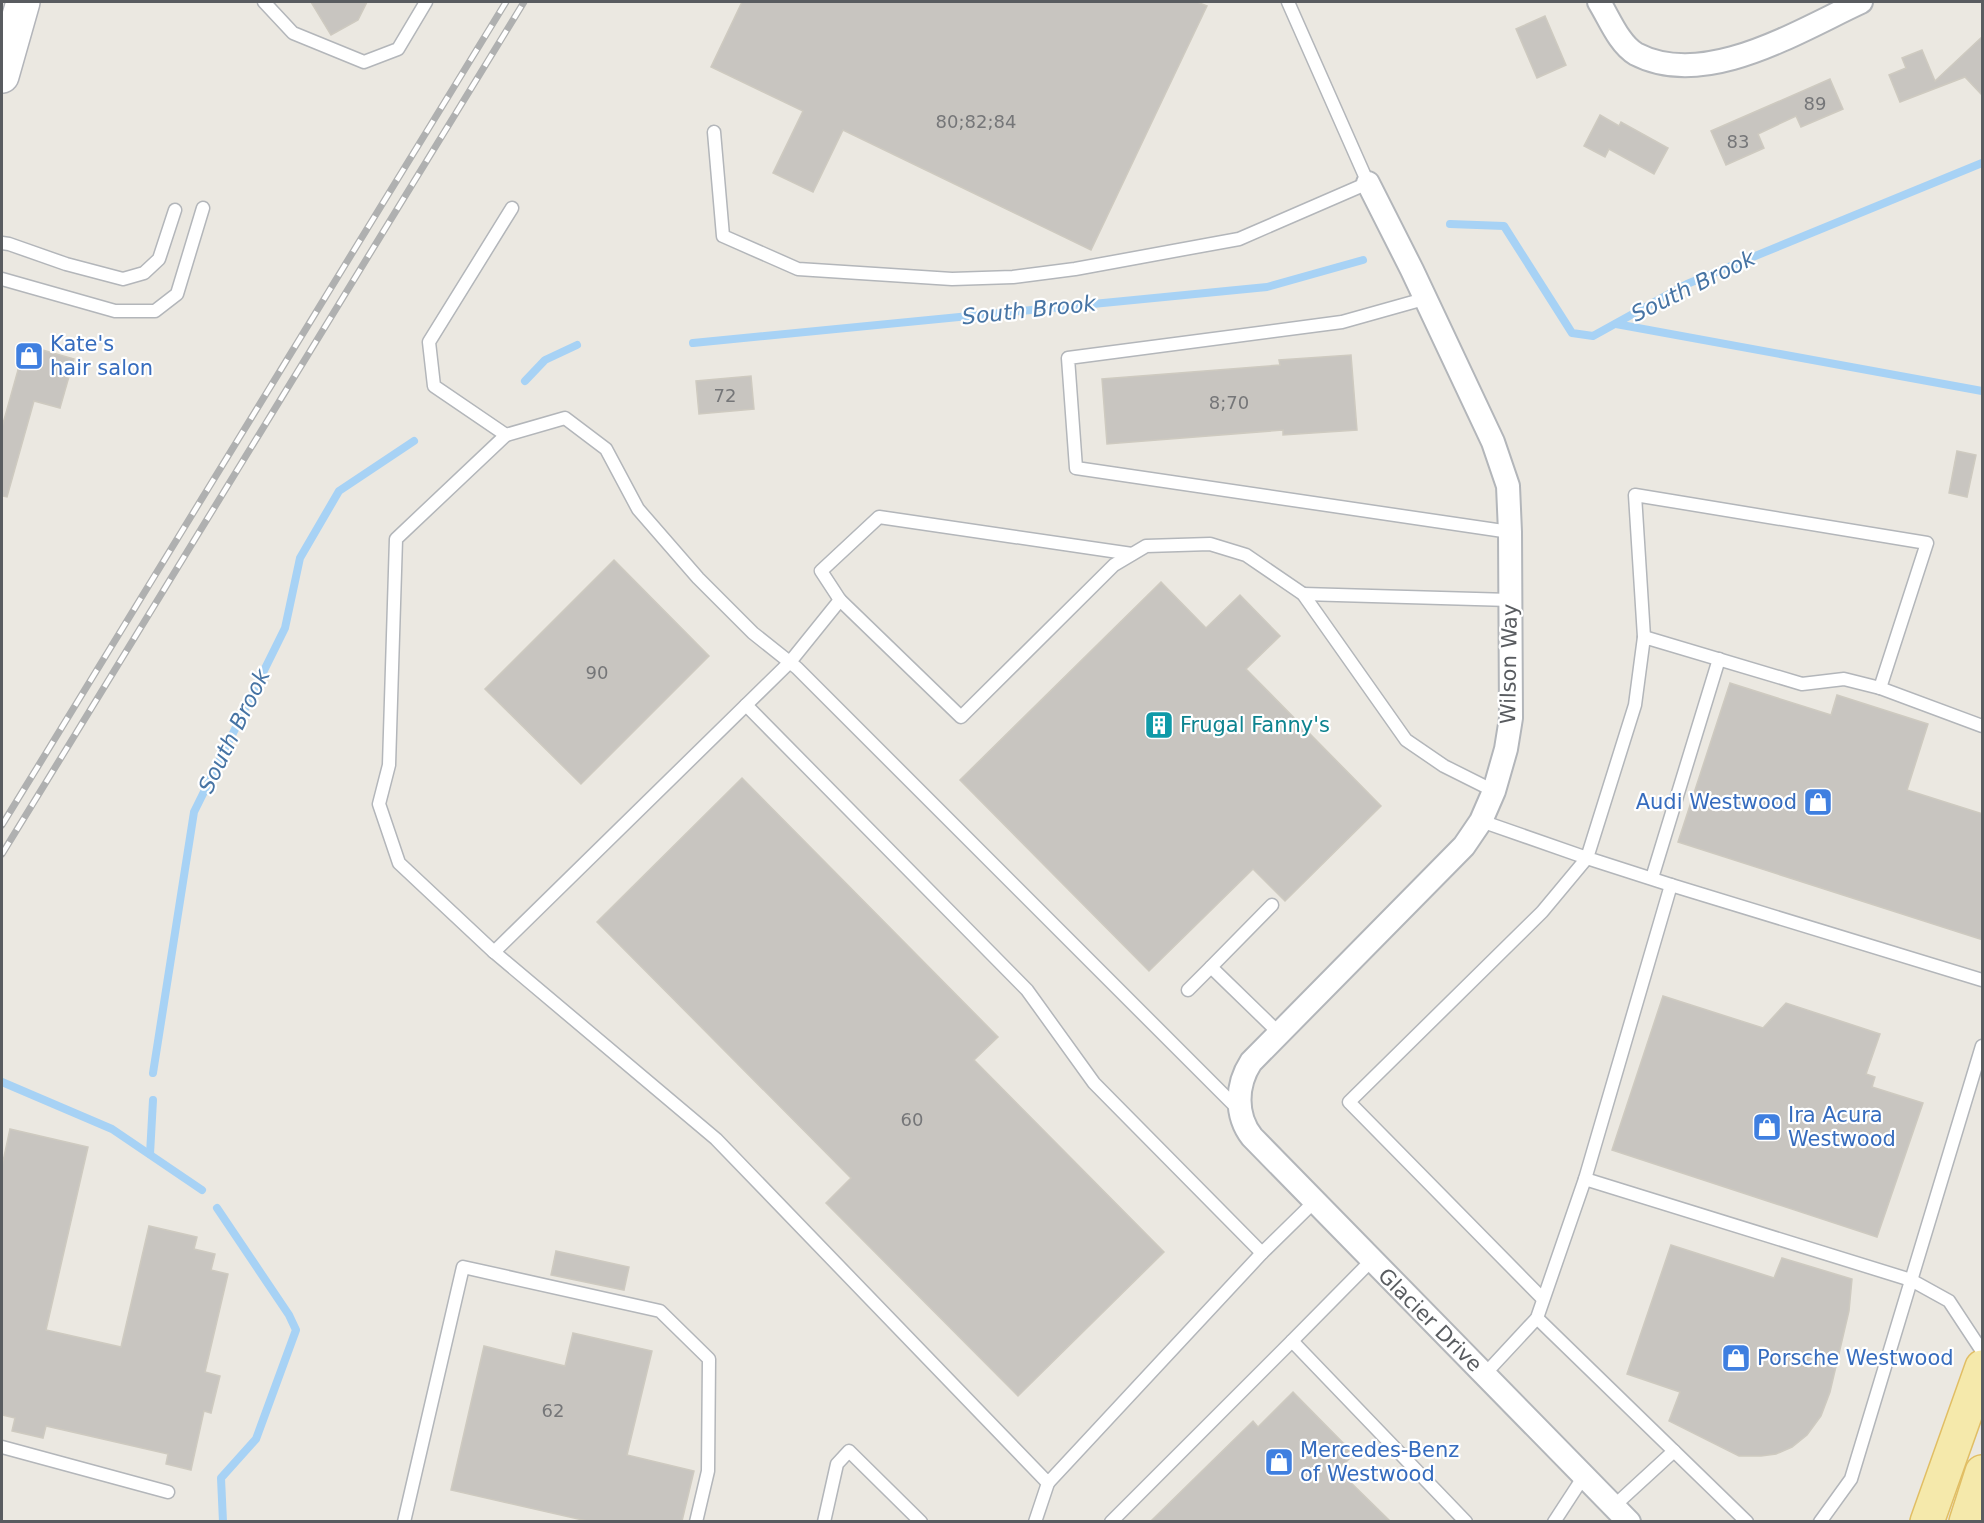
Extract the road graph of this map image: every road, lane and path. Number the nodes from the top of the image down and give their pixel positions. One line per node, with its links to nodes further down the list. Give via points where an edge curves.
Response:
1 (22, 2): 7 (main road)
2 (264, 2): 3 (lane, via 293,33 364,62 398,49)
3 (426, 2)
4 (1288, 2): 9 (lane)
5 (1599, 2): 6 (street, via 1622,41 1635,53 1692,65 1750,53)
6 (1861, 2)
7 (2, 72)
8 (714, 132): 9 (lane, via 723,236 798,269 952,279 1075,270 1239,239)
9 (1368, 183): 15 (street, Wilson Way)
10 (203, 208): 14 (lane, via 177,294 155,311 115,311)
11 (512, 208): 16 (lane, via 429,342 434,386)
12 (175, 210): 13 (lane, via 159,259 144,273 123,279)
13 (2, 243)
14 (2, 279)
15 (1424, 299): 17 (street, Wilson Way, via 1493,442 1508,486); 17 (lane, via 1342,322 1068,358 1076,468)
16 (506, 435): 24 (lane, via 565,418 606,449 638,509 669,546 753,633); 34 (lane, via 396,539 389,765 379,804 399,863)
17 (1510, 532): 21 (street, Wilson Way)
18 (1132, 554): 19 (lane, via 1146,546 1210,544 1246,555); 20 (lane, via 879,518 821,571); 20 (lane, via 1114,565 961,717)
19 (1302, 594): 21 (lane); 28 (lane, via 1406,740 1444,766)
20 (840, 600): 24 (lane)
21 (1510, 600): 28 (street, Wilson Way, via 1511,718)
22 (1644, 637): 23 (lane); 25 (lane, via 1635,495 1927,543); 30 (lane, via 1635,705)
23 (1719, 659): 25 (lane, via 1802,684 1844,679); 31 (lane)
24 (790, 662): 26 (lane); 40 (lane)
25 (1880, 688): 27 (lane)
26 (746, 705): 34 (lane); 43 (lane, via 1027,990 1094,1083)
27 (1983, 726)
28 (1494, 791): 29 (street, Wilson Way)
29 (1481, 821): 30 (lane); 38 (street, Wilson Way, via 1464,846)
30 (1587, 858): 31 (lane); 46 (lane, via 1542,912 1349,1102)
31 (1652, 878): 32 (lane)
32 (1671, 885): 36 (lane); 41 (lane)
33 (1272, 905): 35 (lane)
34 (494, 952): 56 (lane, via 716,1139)
35 (1211, 967): 37 (lane); 38 (lane)
36 (1983, 980)
37 (1188, 990)
38 (1279, 1033): 40 (street, Wilson Way, via 1243,1074)
39 (1982, 1050): 45 (lane)
40 (1241, 1112): 42 (street, Glacier Drive, via 1252,1137)
41 (1585, 1179): 45 (lane); 46 (lane)
42 (1314, 1202): 43 (lane); 44 (street, Glacier Drive)
43 (1262, 1253): 56 (lane)
44 (1372, 1260): 48 (lane); 51 (street, Glacier Drive)
45 (1911, 1281): 49 (lane, via 1949,1301); 68 (lane, via 1851,1479)
46 (1543, 1299): 47 (lane)
47 (1537, 1318): 51 (lane); 53 (lane)
48 (1292, 1341): 64 (lane); 65 (lane)
49 (1983, 1350)
50 (1983, 1367): 69 (main road)
51 (1484, 1375): 55 (street, Glacier Drive)
52 (2, 1447): 57 (lane)
53 (1674, 1450): 58 (lane); 67 (lane)
54 (1983, 1472): 70 (main road)
55 (1584, 1476): 58 (street, Glacier Drive); 66 (lane)
56 (1048, 1483): 63 (lane)
57 (168, 1492)
58 (1621, 1514)
59 (404, 1521): 60 (lane, via 463,1267 660,1311 709,1359 708,1472)
60 (696, 1521)
61 (824, 1521): 62 (lane, via 837,1464 849,1451)
62 (921, 1521)
63 (1035, 1521)
64 (1111, 1521)
65 (1467, 1521)
66 (1554, 1521)
67 (1747, 1521)
68 (1820, 1521)
69 (1927, 1521)
70 (1966, 1521)

